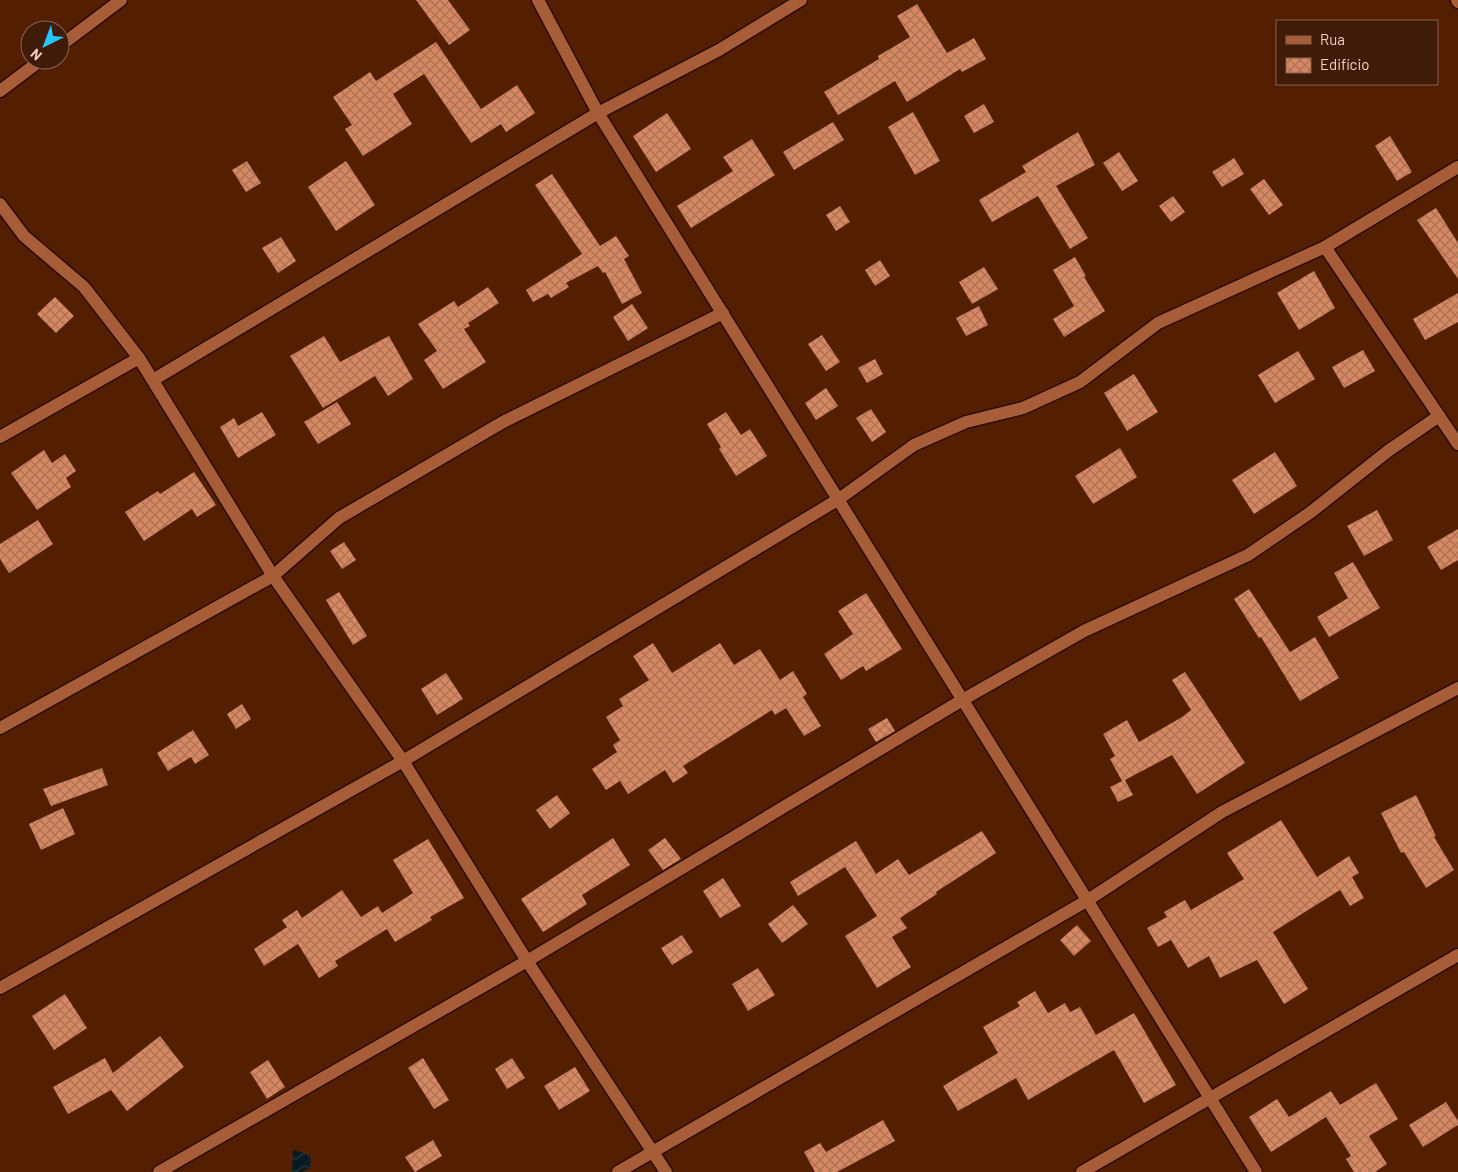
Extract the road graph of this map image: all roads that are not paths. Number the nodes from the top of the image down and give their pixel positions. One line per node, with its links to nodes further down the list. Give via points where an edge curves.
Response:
1 (121, 0): 4 (street)
2 (538, 0): 7 (street)
3 (802, 0): 7 (street, via 719,50)
4 (70, 38)
5 (28, 70): 6 (street)
6 (0, 91)
7 (598, 113): 11 (street); 13 (street)
8 (1458, 167): 10 (street)
9 (0, 204): 12 (street, via 24,236 84,287)
10 (1325, 247): 14 (street); 17 (street, via 1158,322 1080,382 1023,408 966,422 914,445)
11 (722, 313): 17 (street); 18 (street, via 503,422 339,518)
12 (139, 358): 13 (street); 15 (street)
13 (153, 380): 18 (street)
14 (1439, 416): 16 (street); 20 (street, via 1248,555 1084,631)
15 (0, 437)
16 (1458, 444)
17 (839, 499): 20 (street); 22 (street)
18 (273, 576): 21 (street); 22 (street)
19 (1458, 688): 23 (street, via 1222,812)
20 (964, 700): 23 (street); 25 (street)
21 (0, 728)
22 (403, 761): 25 (street); 26 (street)
23 (1088, 900): 27 (street); 28 (street)
24 (1458, 955): 27 (street)
25 (527, 961): 28 (street); 29 (street)
26 (0, 988)
27 (1208, 1098): 32 (street); 33 (street)
28 (653, 1153): 30 (street); 31 (street)
29 (159, 1172)
30 (618, 1172)
31 (666, 1172)
32 (1082, 1172)
33 (1256, 1172)

